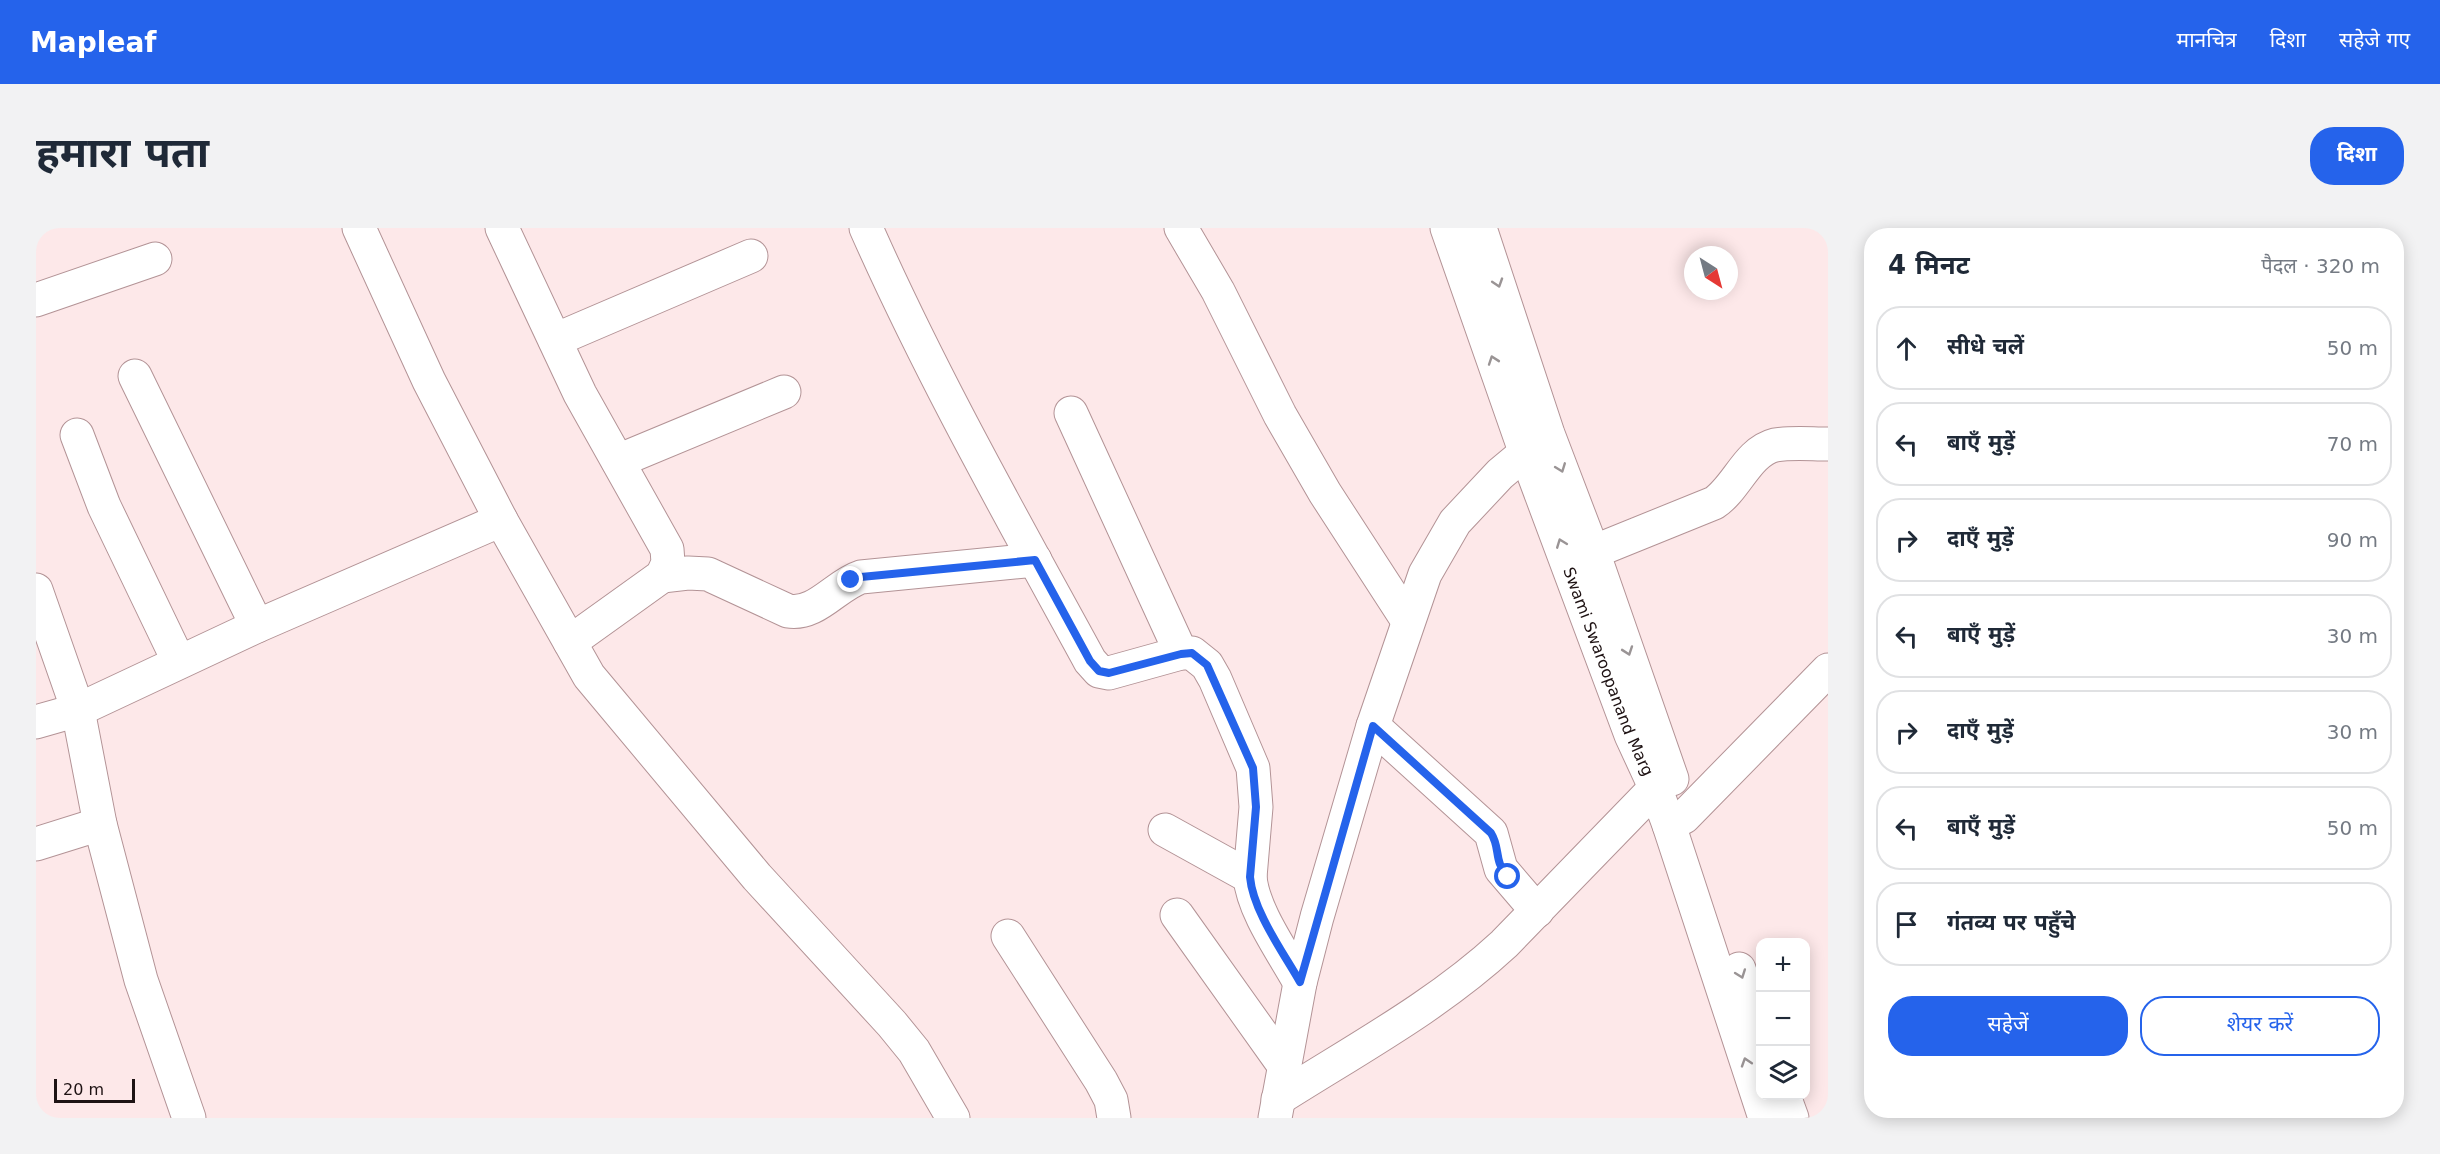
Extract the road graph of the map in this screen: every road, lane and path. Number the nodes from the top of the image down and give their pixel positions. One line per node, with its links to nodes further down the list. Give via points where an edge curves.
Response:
1 (359, 228): 18 (street, via 429,381)
2 (502, 228): 10 (street)
3 (866, 228): 20 (street, via 899,302)
4 (1181, 228): 23 (street, via 1325,493)
5 (1447, 228): 15 (street, Swami Swaroopanand Marg, one-way to 5)
6 (1480, 228): 15 (street, Swami Swaroopanand Marg, one-way to 15)
7 (751, 256): 10 (street)
8 (155, 259): 9 (street)
9 (36, 300)
10 (555, 340): 17 (street)
11 (135, 376): 24 (street)
12 (784, 392): 17 (street)
13 (1071, 413): 26 (street)
14 (77, 435): 27 (street, via 104,506)
15 (1537, 443): 19 (street, Swami Swaroopanand Marg, one-way to 19); 23 (street, via 1500,474 1455,522 1425,574); 32 (street, Swami Swaroopanand Marg, one-way to 15, via 1631,735)
16 (1828, 444): 19 (street, via 1768,448 1714,503)
17 (618, 461): 21 (street, via 667,549 668,563)
18 (501, 520): 24 (street); 25 (street)
19 (1593, 552): 32 (street, Swami Swaroopanand Marg, one-way to 32)
20 (1035, 560): 21 (street, via 861,577 798,613 708,574); 26 (street, via 1099,671 1109,673)
21 (662, 576): 25 (street)
22 (36, 590): 29 (street)
23 (1408, 621): 31 (street)
24 (256, 626): 27 (street)
25 (570, 642): 47 (street, via 589,676 626,722 757,877 914,1051)
26 (1181, 654): 37 (street, via 1192,653 1207,665 1253,768 1256,807)
27 (179, 662): 29 (street)
28 (1828, 670): 33 (street)
29 (78, 710): 30 (street); 34 (street)
30 (36, 722)
31 (1373, 726): 38 (street, via 1491,833 1501,869); 41 (street)
32 (1662, 780): 33 (street, Swami Swaroopanand Marg); 38 (street)
33 (1676, 821): 42 (street, Swami Swaroopanand Marg, one-way to 42); 49 (street, Swami Swaroopanand Marg, one-way to 33)
34 (100, 824): 36 (street); 46 (street, via 141,980)
35 (1165, 830): 37 (street)
36 (36, 844)
37 (1250, 877): 41 (street, via 1259,908)
38 (1537, 911): 45 (street, via 1478,969)
39 (1177, 915): 43 (street)
40 (1008, 936): 48 (street, via 1101,1081 1111,1100)
41 (1300, 982): 43 (street)
42 (1756, 1018)
43 (1283, 1064): 45 (street)
44 (1786, 1100): 50 (street)
45 (1276, 1108)
46 (189, 1118)
47 (953, 1118)
48 (1114, 1118)
49 (1765, 1118)
50 (1792, 1118)

